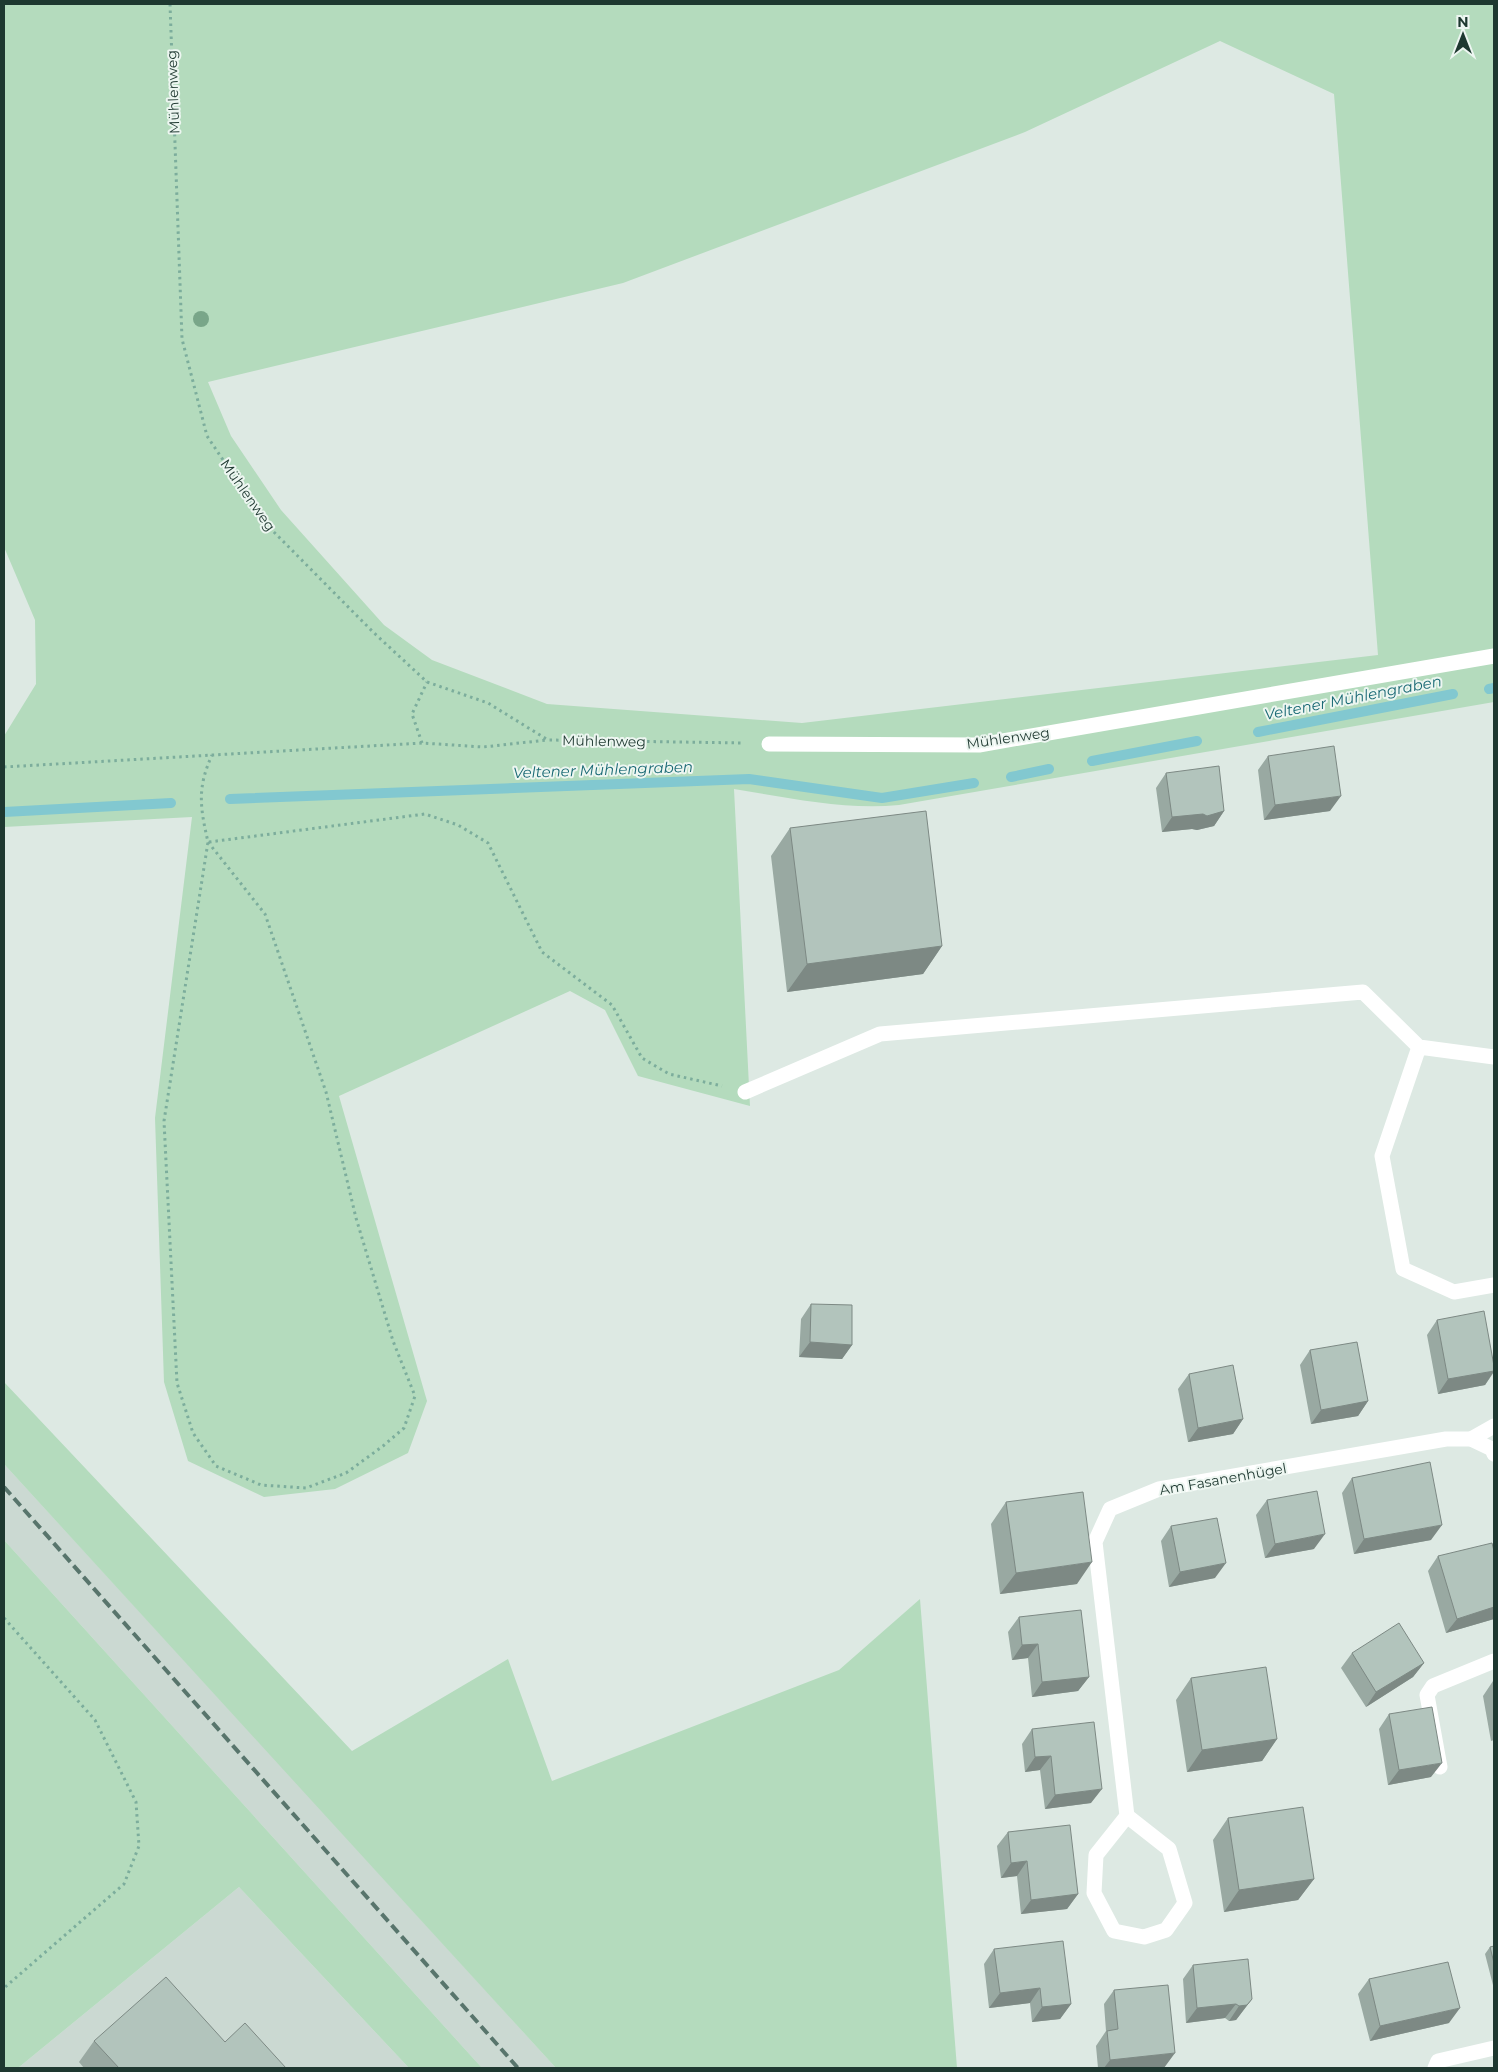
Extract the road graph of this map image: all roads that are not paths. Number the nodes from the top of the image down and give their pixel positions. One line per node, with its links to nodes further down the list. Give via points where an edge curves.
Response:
1 (1494, 656): 2 (street, Mühlenweg, via 979,745)
2 (769, 744)
3 (1419, 1047): 4 (street); 5 (street, via 1363,992 880,1034); 6 (street, via 1382,1156 1403,1269 1454,1292)
4 (1494, 1057)
5 (745, 1092)
6 (1494, 1285)
7 (1494, 1426): 8 (street)
8 (1471, 1439): 9 (street, Am Fasanenhügel, via 1492,1449); 12 (street, Am Fasanenhügel, via 1446,1439 1160,1489 1110,1508 1095,1542)
9 (1494, 1454)
10 (1494, 1661): 11 (street, via 1432,1686 1427,1696)
11 (1440, 1767)
12 (1127, 1816): 12 (street, via 1096,1855 1094,1894 1114,1931 1144,1937 1166,1930 1184,1903 1169,1849)
13 (1494, 2048): 14 (street, via 1438,2061)
14 (1436, 2068)

